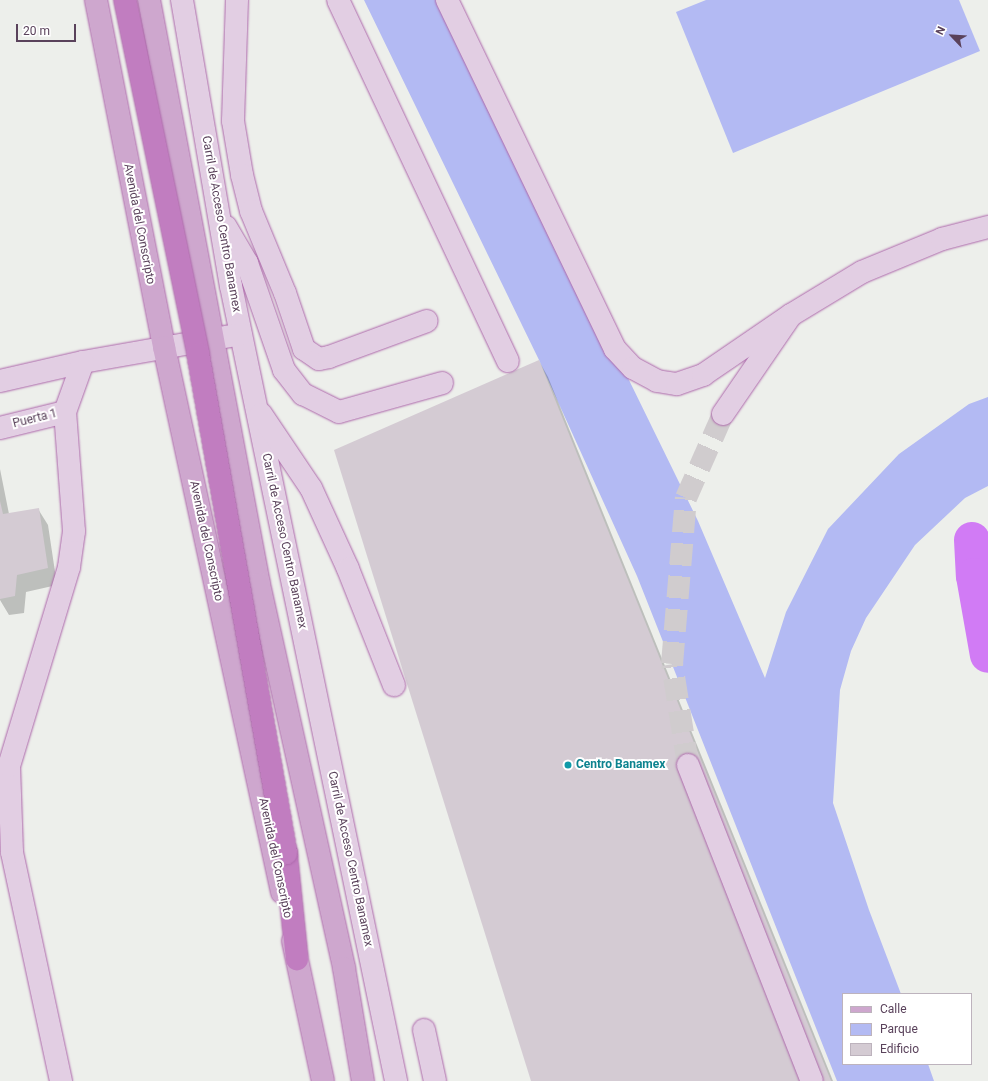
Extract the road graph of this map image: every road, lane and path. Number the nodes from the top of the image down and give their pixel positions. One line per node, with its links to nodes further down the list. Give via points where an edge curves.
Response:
1 (96, 0): 16 (main road, Avenida del Conscripto)
2 (125, 0): 28 (highway, bridge, via 198,354 286,853)
3 (149, 0): 15 (main road)
4 (182, 0): 9 (street, Carril de Acceso Centro Banamex)
5 (237, 0): 8 (street)
6 (338, 0): 17 (street)
7 (447, 0): 12 (street, via 615,349 633,368 657,381 677,384 703,376)
8 (233, 121): 9 (street); 13 (street, via 251,211 285,293 304,349 319,359 329,357)
9 (203, 124): 10 (street, Carril de Acceso Centro Banamex)
10 (219, 216): 14 (street, Carril de Acceso Centro Banamex); 20 (street, via 247,263 284,370 303,394 339,412)
11 (988, 227): 12 (street, via 942,239 862,272)
12 (791, 315): 23 (street)
13 (427, 321)
14 (241, 334): 15 (street); 21 (street, Carril de Acceso Centro Banamex)
15 (214, 339): 16 (street); 32 (main road, via 259,584 344,968)
16 (164, 347): 18 (street); 28 (main road, Avenida del Conscripto)
17 (508, 361)
18 (83, 362): 19 (street); 22 (street, Puerta 1)
19 (0, 381)
20 (442, 383)
21 (255, 404): 25 (street, via 311,488 348,570); 33 (street, Carril de Acceso Centro Banamex)
22 (65, 412): 24 (street, Puerta 1); 26 (street, via 74,531 68,567)
23 (723, 414)
24 (0, 428)
25 (394, 685)
26 (5, 765): 30 (street, via 12,852)
27 (688, 765): 35 (street)
28 (297, 959): 31 (main road, Avenida del Conscripto)
29 (424, 1030): 34 (street)
30 (61, 1081)
31 (323, 1081)
32 (363, 1081)
33 (396, 1081)
34 (435, 1081)
35 (812, 1081)

